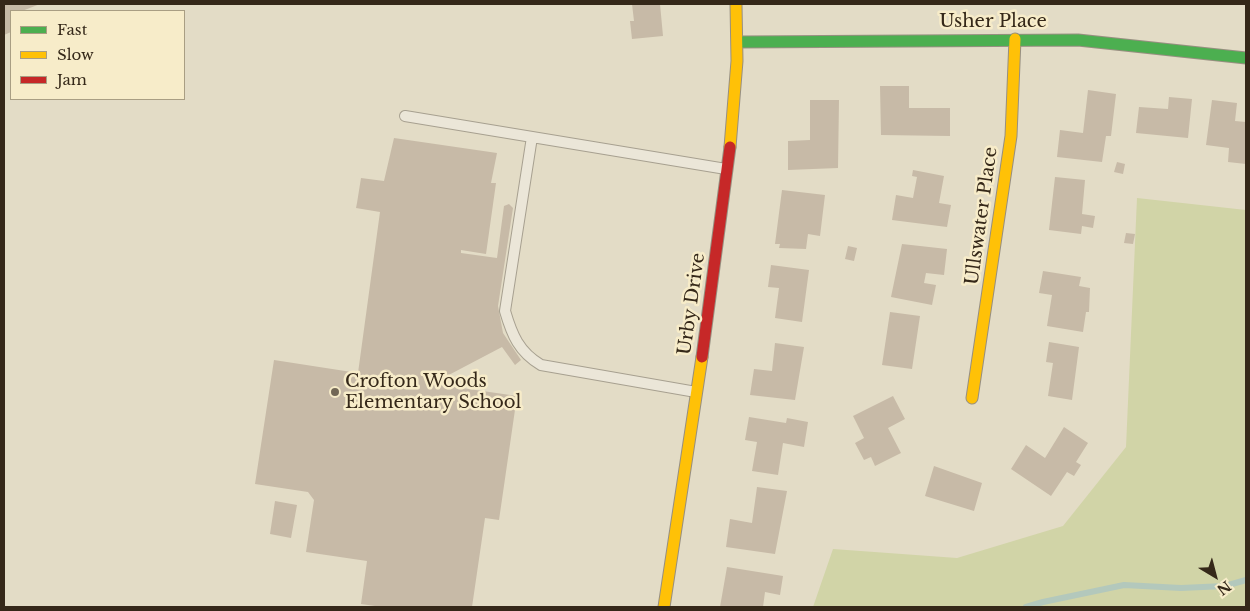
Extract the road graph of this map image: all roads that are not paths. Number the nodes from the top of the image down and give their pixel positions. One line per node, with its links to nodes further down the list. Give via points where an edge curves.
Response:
1 (736, 4): 3 (street, Urby Drive)
2 (1015, 39): 3 (street, Usher Place); 4 (street, Usher Place, via 1129,44); 9 (street, Ullswater Place, via 1011,136)
3 (739, 42): 7 (street, Urby Drive, via 736,106)
4 (1246, 58)
5 (404, 116): 6 (lane)
6 (532, 137): 7 (lane); 8 (lane, via 506,311 511,330 528,358 541,365)
7 (728, 169): 8 (street, Urby Drive)
8 (696, 392): 10 (street, Urby Drive)
9 (972, 398)
10 (664, 607)

